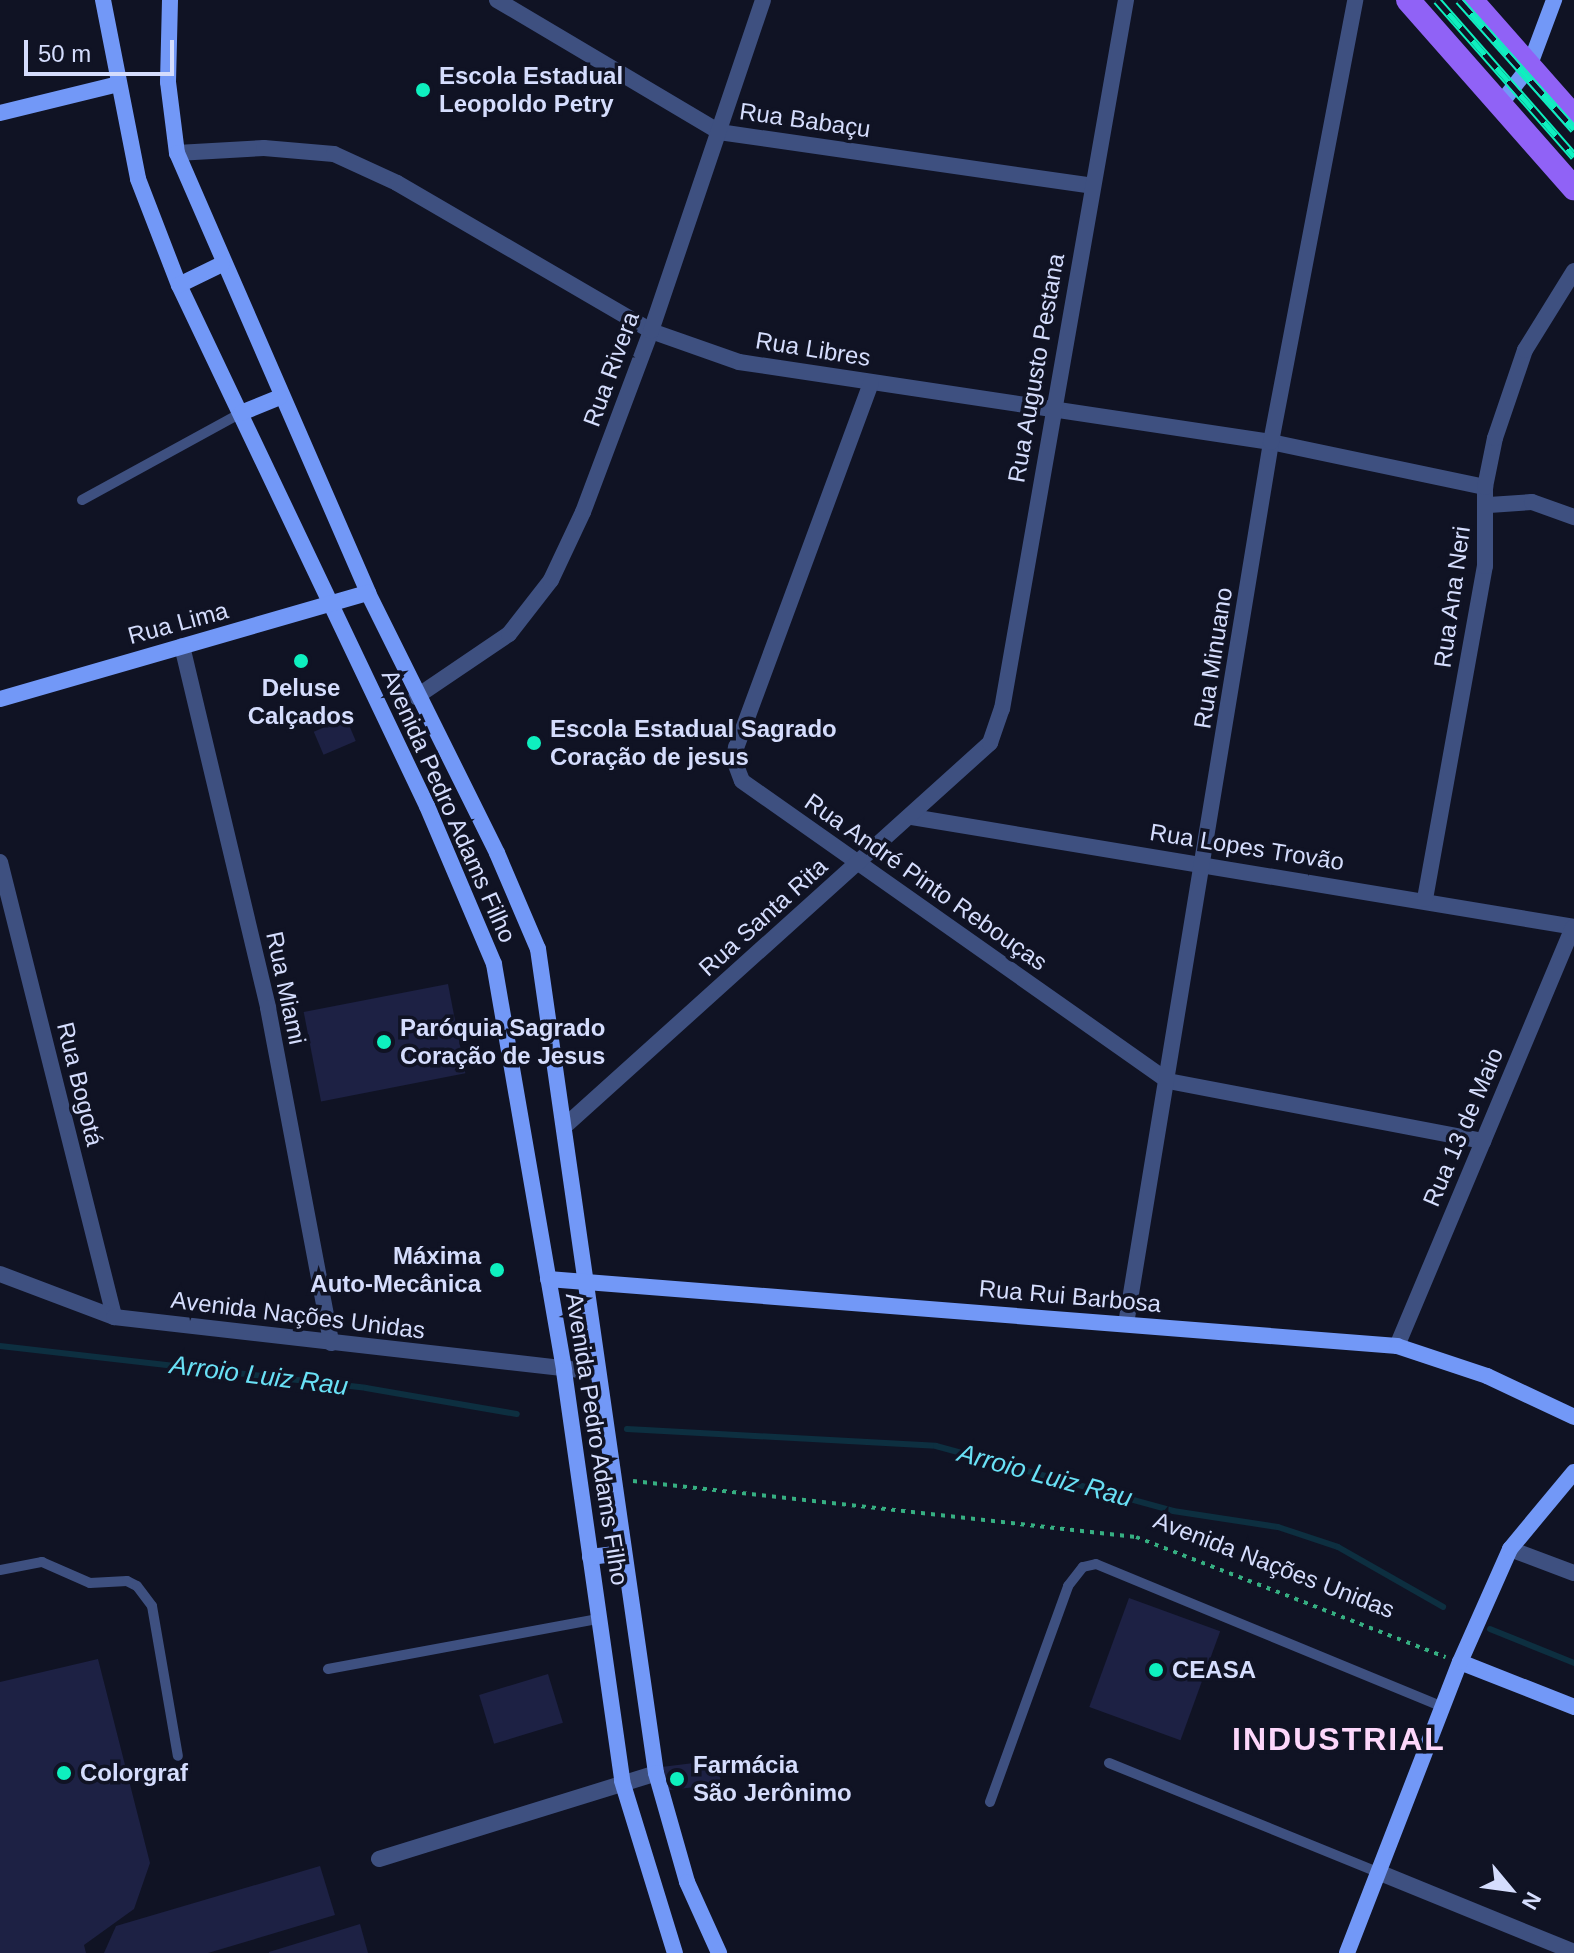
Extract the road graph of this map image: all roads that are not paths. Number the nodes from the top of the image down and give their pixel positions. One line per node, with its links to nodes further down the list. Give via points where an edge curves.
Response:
1 (103, 0): 11 (main road, Avenida Pedro Adams Filho)
2 (170, 0): 16 (main road, Avenida Pedro Adams Filho, via 168,82)
3 (497, 0): 15 (street, Rua Babaçu)
4 (763, 0): 15 (street, Rua Rivera)
5 (1126, 0): 17 (street, Rua Augusto Pestana)
6 (1355, 0): 27 (street, Rua Minuano)
7 (1408, 0): 12 (main road)
8 (1471, 0): 10 (main road)
9 (1554, 0): 10 (main road)
10 (1529, 67): 12 (main road); 14 (main road)
11 (118, 84): 13 (main road); 21 (main road, Avenida Pedro Adams Filho, via 138,179)
12 (1499, 106): 18 (main road)
13 (0, 113)
14 (1574, 117)
15 (719, 132): 17 (street, Rua Babaçu); 22 (street, Rua Rivera)
16 (177, 153): 19 (main road, Avenida Pedro Adams Filho); 22 (street, Rua Libres, via 264,148 334,154 397,183)
17 (1092, 186): 25 (street, Rua Augusto Pestana)
18 (1574, 188)
19 (222, 264): 21 (main road); 24 (main road, Avenida Pedro Adams Filho)
20 (1574, 271): 28 (street, Rua Ana Neri, via 1525,350 1495,438)
21 (179, 285): 26 (main road, Avenida Pedro Adams Filho)
22 (651, 331): 23 (street, Rua Libres, via 739,362); 35 (street, Rua Rivera, via 583,512 551,580 509,634)
23 (871, 383): 25 (street, Rua Libres); 40 (street, Rua André Pinto Rebouças, via 734,760 750,789)
24 (280, 397): 26 (main road); 32 (main road, Avenida Pedro Adams Filho)
25 (1054, 408): 27 (street, Rua Libres); 37 (street, Rua Augusto Pestana, via 1002,709)
26 (241, 413): 29 (lane); 33 (main road, Avenida Pedro Adams Filho)
27 (1271, 442): 28 (street, Rua Libres); 41 (street, Rua Minuano)
28 (1485, 487): 30 (street, Rua Ana Neri)
29 (82, 500)
30 (1489, 505): 31 (street, via 1532,502); 42 (street, Rua Ana Neri, via 1485,566)
31 (1574, 517)
32 (368, 593): 33 (main road, Rua Lima); 35 (main road, Avenida Pedro Adams Filho)
33 (332, 606): 34 (main road, Rua Lima); 48 (main road, Avenida Pedro Adams Filho, via 475,909 494,964)
34 (182, 646): 36 (main road, Rua Lima); 52 (street, Rua Miami, via 268,1008)
35 (416, 697): 45 (main road, Avenida Pedro Adams Filho, via 497,853 538,949)
36 (0, 699)
37 (990, 743): 38 (street, Rua Santa Rita)
38 (912, 817): 40 (street, Rua Santa Rita); 41 (street, Rua Lopes Trovão)
39 (0, 862): 50 (street, Rua Bogotá)
40 (858, 864): 44 (street, Rua André Pinto Rebouças); 45 (street, Rua Santa Rita)
41 (1204, 864): 42 (street, Rua Lopes Trovão); 44 (street, Rua Minuano)
42 (1425, 899): 43 (street, Rua Lopes Trovão)
43 (1573, 927): 46 (street, Rua 13 de Maio)
44 (1168, 1081): 46 (street, Rua André Pinto Rebouças); 51 (street, Rua Minuano)
45 (566, 1125): 49 (main road, Avenida Pedro Adams Filho)
46 (1483, 1141): 53 (street, Rua 13 de Maio)
47 (0, 1274): 50 (street, Avenida Nações Unidas)
48 (548, 1279): 49 (main road, Rua Rui Barbosa); 54 (main road, Avenida Pedro Adams Filho)
49 (585, 1281): 51 (main road, Rua Rui Barbosa); 55 (main road, Avenida Pedro Adams Filho)
50 (114, 1317): 52 (street, Avenida Nações Unidas)
51 (1126, 1324): 53 (main road, Rua Rui Barbosa)
52 (331, 1343): 54 (street, Avenida Nações Unidas)
53 (1397, 1346): 56 (main road, Rua Rui Barbosa, via 1487,1376)
54 (564, 1371): 55 (street, Avenida Nações Unidas); 60 (main road, Avenida Pedro Adams Filho)
55 (598, 1372): 59 (main road, Avenida Pedro Adams Filho)
56 (1574, 1417)
57 (1574, 1472): 58 (main road)
58 (1510, 1549): 62 (street); 64 (main road)
59 (622, 1553): 60 (main road); 70 (main road, Avenida Pedro Adams Filho)
60 (590, 1557): 63 (main road, Avenida Pedro Adams Filho)
61 (0, 1570): 68 (lane, via 42,1562 90,1583 127,1581 143,1592 152,1606)
62 (1574, 1573)
63 (599, 1619): 65 (lane); 71 (main road, Avenida Pedro Adams Filho)
64 (1460, 1662): 66 (main road); 67 (main road)
65 (328, 1669)
66 (1443, 1707): 72 (lane, via 1096,1564 1083,1567 1068,1586); 74 (main road)
67 (1574, 1707)
68 (178, 1756)
69 (1109, 1763): 74 (lane)
70 (656, 1773): 71 (street); 77 (main road, Avenida Pedro Adams Filho, via 687,1882)
71 (622, 1781): 73 (street); 76 (main road, Avenida Pedro Adams Filho)
72 (990, 1802)
73 (379, 1859)
74 (1378, 1872): 75 (street); 78 (main road)
75 (1574, 1952)
76 (675, 1953)
77 (719, 1953)
78 (1347, 1953)

